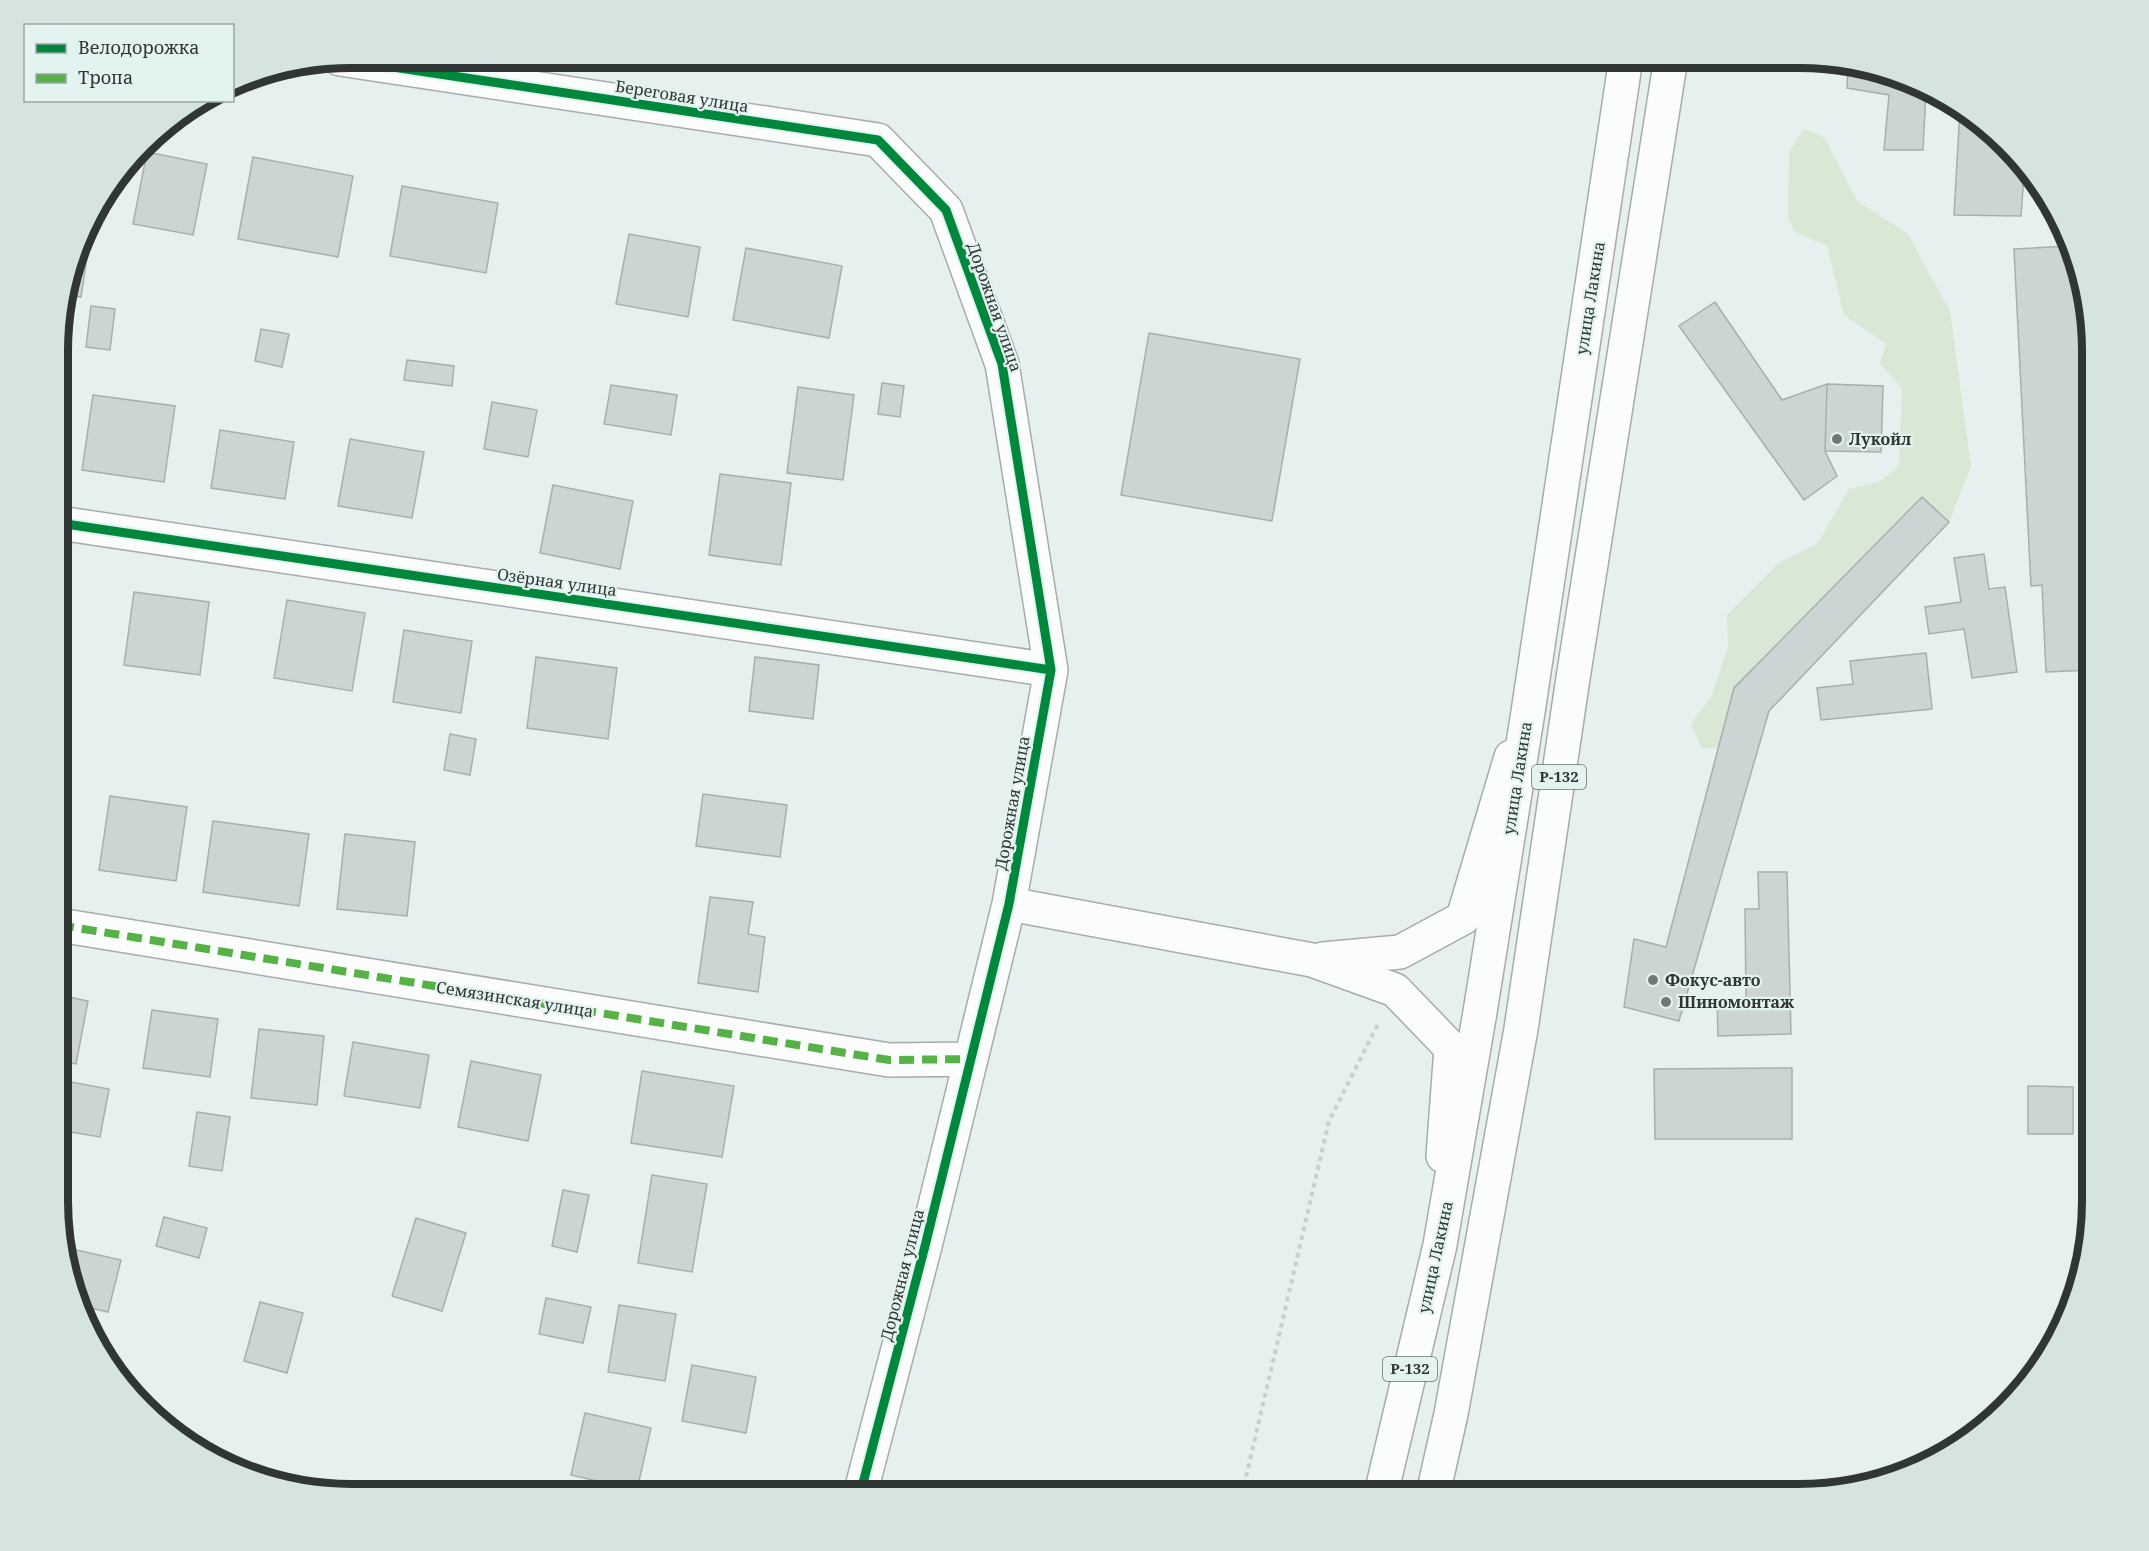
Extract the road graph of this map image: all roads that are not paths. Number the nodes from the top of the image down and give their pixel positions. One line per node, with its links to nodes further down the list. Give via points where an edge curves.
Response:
1 (400, 68): 4 (main road, Береговая улица)
2 (1625, 68): 7 (main road, улица Лакина / Р-132)
3 (1669, 68): 15 (main road, Р-132, via 1521,1029)
4 (878, 140): 6 (main road, Дорожная улица, via 946,210 1002,364)
5 (68, 524): 6 (main road, Озёрная улица)
6 (1051, 670): 8 (main road, Дорожная улица)
7 (1528, 712): 10 (main road, via 1506,771 1463,918 1400,952); 12 (main road, улица Лакина / Р-132)
8 (1009, 904): 10 (main road); 11 (main road, Дорожная улица)
9 (68, 926): 11 (main road, Семязинская улица, via 889,1060)
10 (1312, 960): 12 (main road, via 1395,990 1451,1048)
11 (971, 1059): 13 (main road, Дорожная улица)
12 (1440, 1245): 14 (main road, улица Лакина / Р-132)
13 (863, 1484)
14 (1383, 1484)
15 (1435, 1484)

